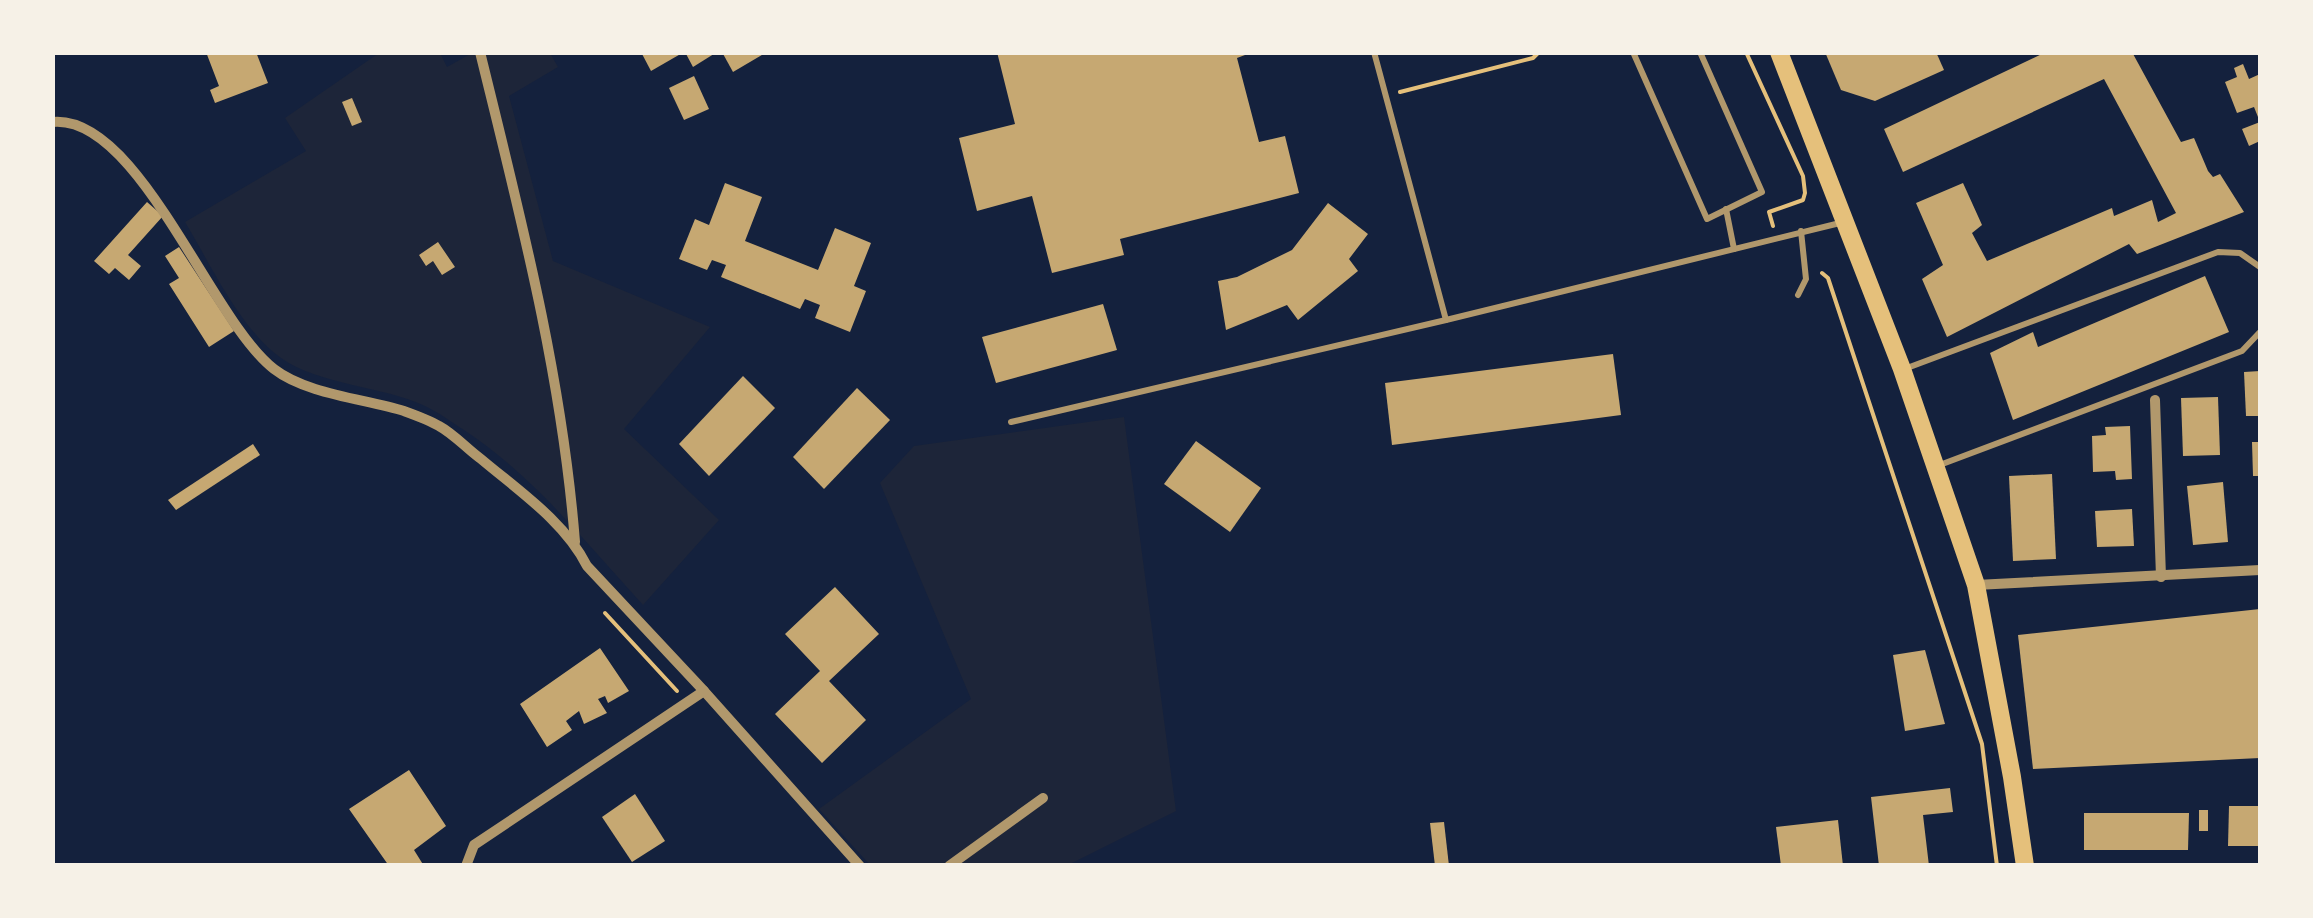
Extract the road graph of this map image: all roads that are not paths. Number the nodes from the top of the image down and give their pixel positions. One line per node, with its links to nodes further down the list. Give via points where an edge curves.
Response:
1 (480, 52): 19 (street, via 540,294)
2 (1374, 52): 13 (lane)
3 (1633, 52): 7 (lane, via 1707,218)
4 (1700, 52): 7 (lane, via 1762,192)
5 (1779, 52): 8 (main road)
6 (52, 122): 19 (street, via 94,130 155,197 238,329 273,369 441,426)
7 (1726, 209): 10 (lane)
8 (1845, 222): 9 (lane); 15 (main road)
9 (1801, 232): 10 (lane); 12 (lane, via 1806,278)
10 (1734, 248): 13 (lane)
11 (2260, 267): 15 (lane, via 2240,253 2218,252)
12 (1798, 294)
13 (1446, 320): 17 (lane)
14 (2260, 332): 18 (lane, via 2242,351)
15 (1902, 370): 18 (main road)
16 (2155, 400): 21 (street)
17 (1011, 422)
18 (1936, 467): 22 (main road)
19 (576, 543): 23 (street, via 587,566)
20 (2260, 570): 21 (street)
21 (2161, 576): 22 (street)
22 (1976, 585): 28 (main road)
23 (704, 691): 25 (street); 26 (street, via 474,845)
24 (1043, 798): 27 (street)
25 (858, 865)
26 (466, 866)
27 (949, 866)
28 (2024, 866)

